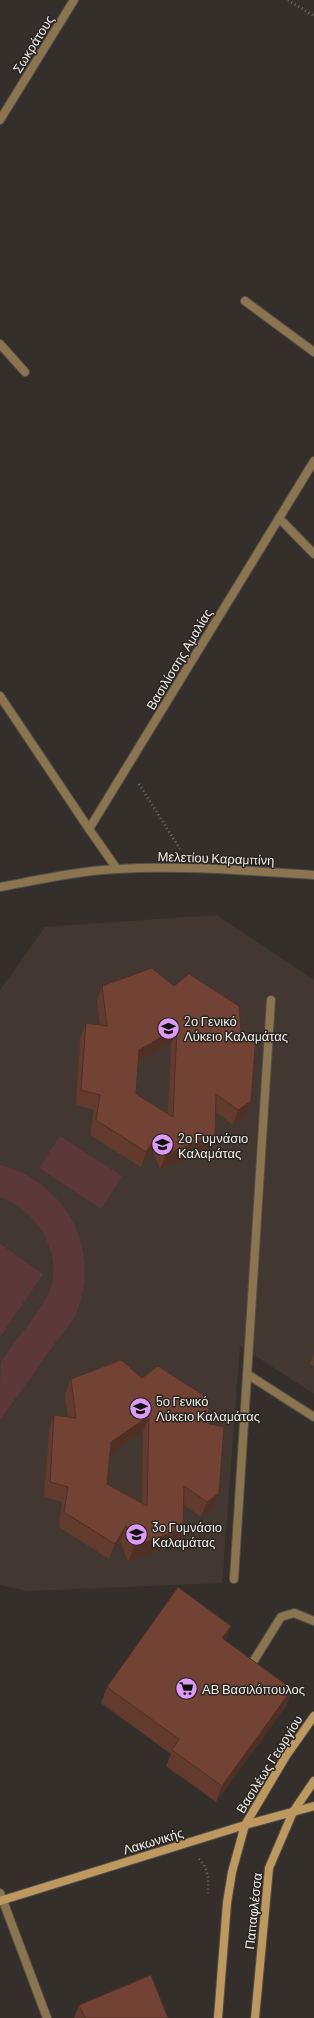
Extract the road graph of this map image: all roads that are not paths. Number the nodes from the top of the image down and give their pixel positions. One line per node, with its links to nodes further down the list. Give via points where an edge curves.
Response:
1 (74, 0): 2 (street, Σωκράτους)
2 (0, 120)
3 (245, 301): 5 (street)
4 (0, 344): 6 (street)
5 (314, 352)
6 (25, 372)
7 (314, 461): 8 (street, Βασιλίσσης Αμαλίας)
8 (279, 518): 9 (street); 11 (street, Βασιλίσσης Αμαλίας)
9 (314, 554)
10 (0, 696): 11 (street)
11 (89, 829): 12 (street)
12 (117, 869): 13 (street, Μελετίου Καραμπίνη, via 192,868); 14 (street, Μελετίου Καραμπίνη)
13 (314, 875)
14 (0, 887)
15 (271, 1000): 16 (street)
16 (247, 1374): 17 (street); 18 (street)
17 (314, 1417)
18 (234, 1579)
19 (314, 1621): 20 (street, via 294,1613 281,1617)
20 (244, 1675)
21 (314, 1716): 25 (main road, Βασιλέως Γεωργίου, via 286,1756)
22 (314, 1781): 24 (main road)
23 (314, 1806): 24 (main road, Λακωνικής)
24 (293, 1812): 25 (main road, Λακωνικής); 29 (main road, Παπαφλέσσα, via 269,1868)
25 (245, 1824): 26 (main road, Λακωνικής); 28 (main road, Παπαφλέσσα, via 228,1895)
26 (1, 1898): 27 (street)
27 (47, 2018)
28 (218, 2018)
29 (255, 2018)

